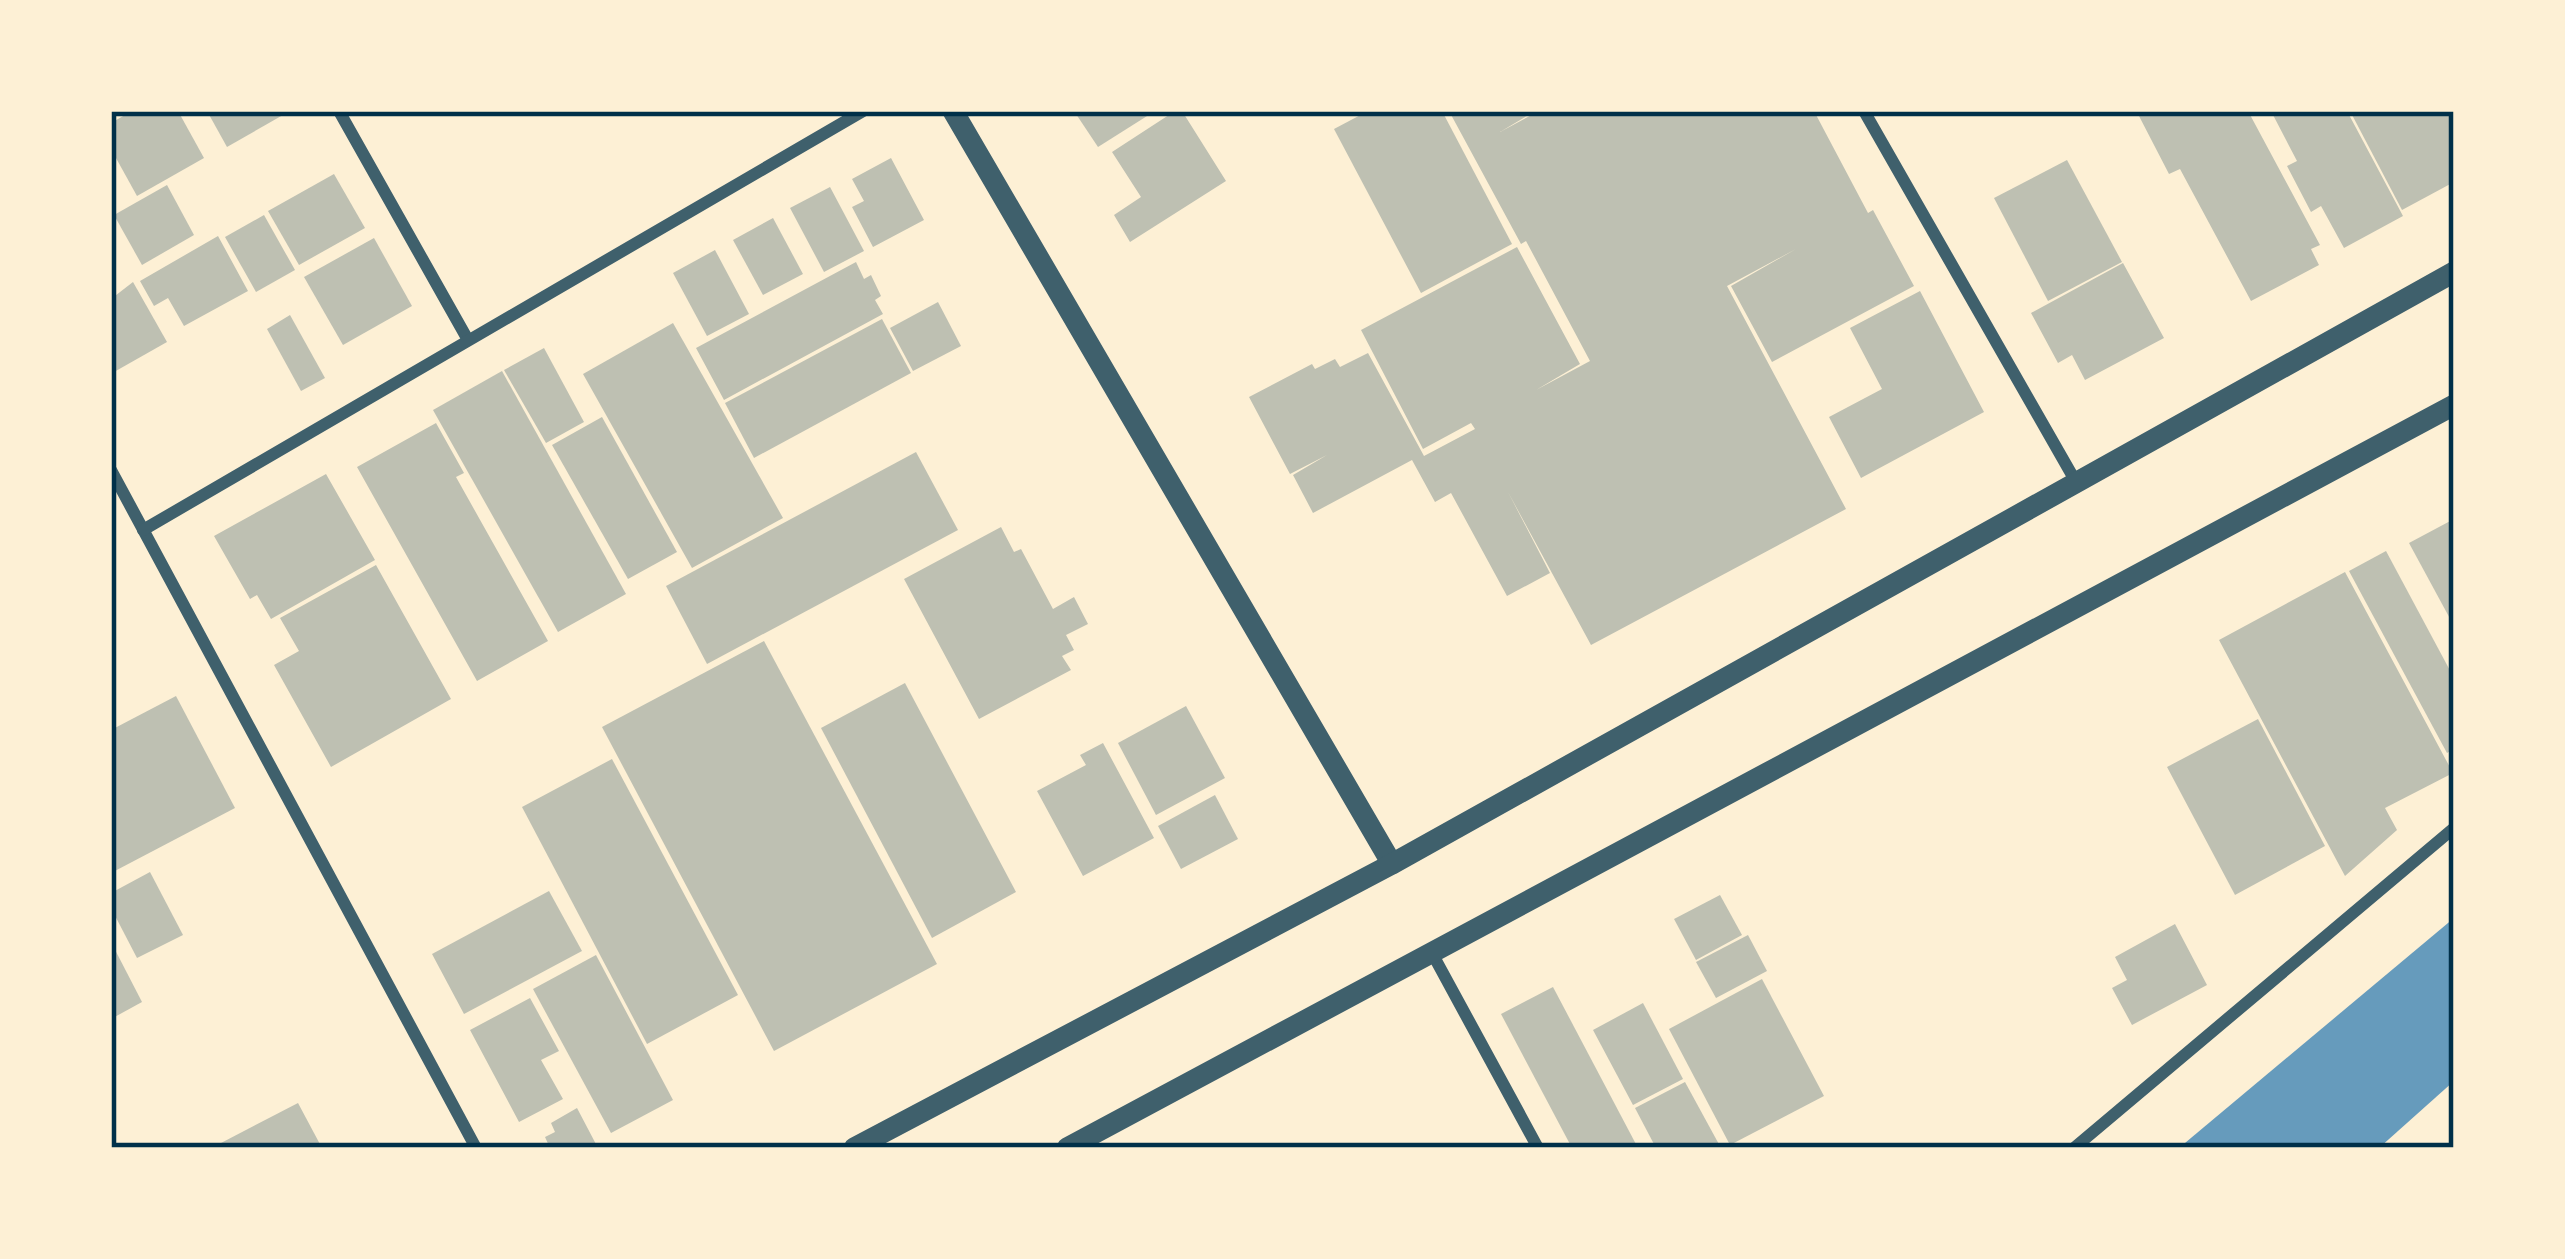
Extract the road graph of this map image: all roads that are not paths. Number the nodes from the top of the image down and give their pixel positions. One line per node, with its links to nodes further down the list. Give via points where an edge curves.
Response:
1 (339, 111): 6 (street)
2 (863, 111): 6 (street)
3 (952, 111): 12 (street)
4 (1864, 111): 9 (street)
5 (2454, 272): 9 (street)
6 (468, 340): 10 (street)
7 (2454, 405): 13 (street)
8 (111, 470): 10 (street)
9 (2076, 482): 12 (street)
10 (143, 530): 14 (street)
11 (2454, 828): 18 (street)
12 (1392, 864): 15 (street)
13 (1432, 953): 16 (street); 17 (street)
14 (476, 1148)
15 (854, 1148)
16 (1067, 1148)
17 (1538, 1148)
18 (2074, 1148)

